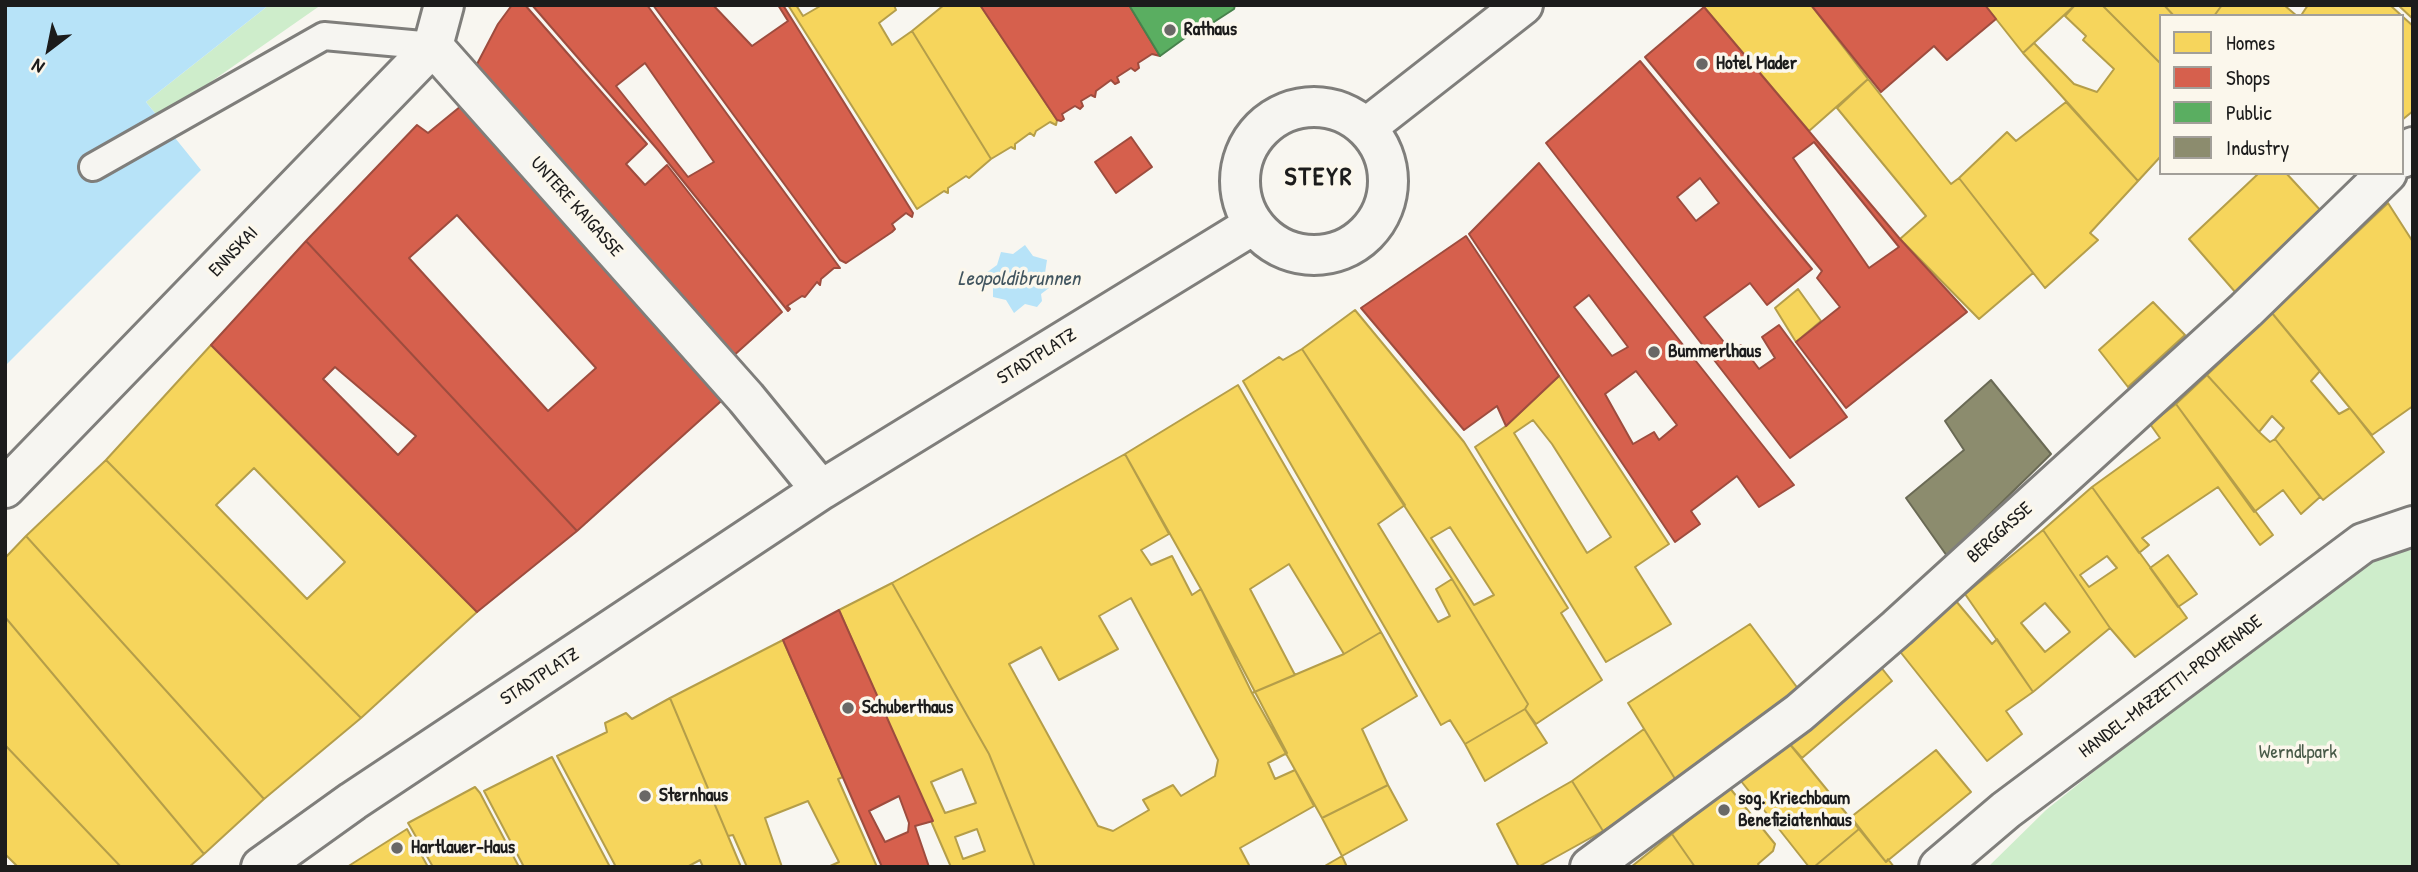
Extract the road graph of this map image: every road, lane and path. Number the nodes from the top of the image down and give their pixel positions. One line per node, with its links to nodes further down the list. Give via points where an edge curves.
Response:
1 (444, 5): 3 (street, ENNSKAI)
2 (1523, 5): 4 (street)
3 (433, 46): 5 (lane, via 324,36); 8 (street, ENNSKAI); 9 (street, UNTERE KAIGASSE)
4 (1367, 127): 7 (street, via 1335,108 1298,107 1265,123 1243,153 1239,191); 7 (street, via 1386,157 1389,192 1376,225 1349,248 1314,256 1280,248)
5 (93, 167)
6 (2385, 175): 12 (street, BERGGASSE, via 2246,310 1799,713)
7 (1253, 225): 9 (street, STADTPLATZ)
8 (5, 488)
9 (821, 490): 11 (street, STADTPLATZ, via 353,801)
10 (2413, 526): 13 (street, HANDEL-MAZZETTI-PROMENADE, via 2363,543 2006,810)
11 (263, 866)
12 (1590, 867)
13 (1939, 867)

